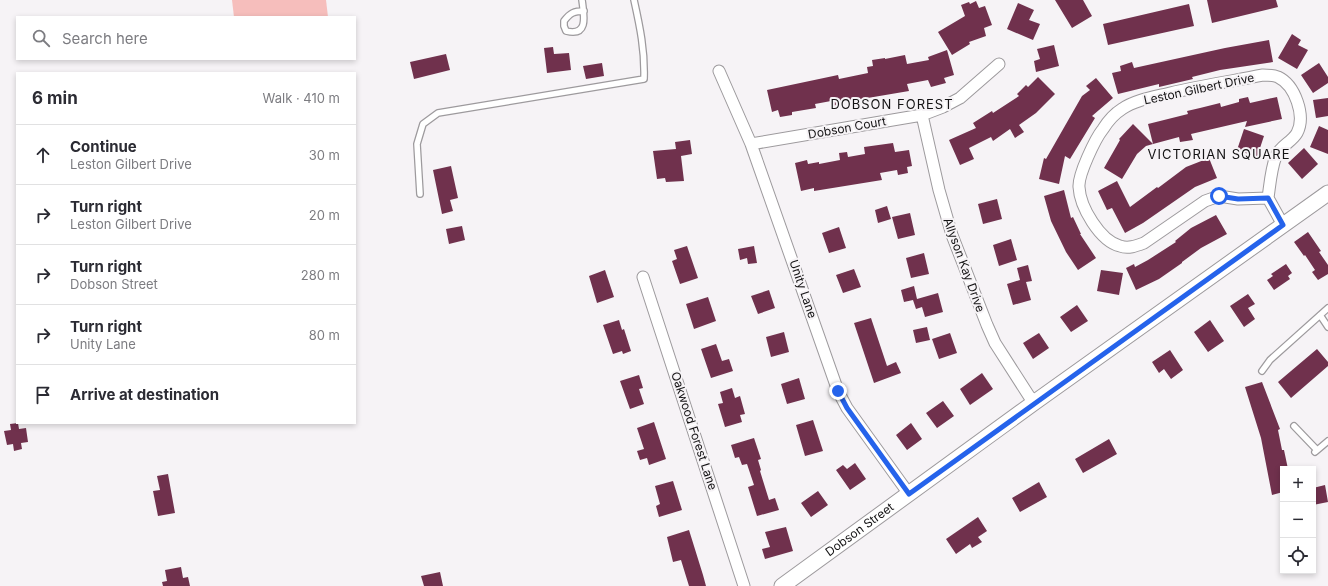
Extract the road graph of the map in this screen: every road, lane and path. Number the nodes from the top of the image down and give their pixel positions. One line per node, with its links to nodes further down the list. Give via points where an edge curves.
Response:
1 (582, 0): 3 (lane)
2 (634, 0): 9 (lane, via 645,59 644,79 438,113 423,124 417,144)
3 (584, 11): 3 (lane, via 584,26 580,31 566,31 564,20 569,14)
4 (999, 64): 6 (street, Dobson Court, via 960,98)
5 (719, 71): 7 (street, Unity Lane)
6 (922, 115): 7 (street, Dobson Court); 17 (street, Allyson Kay Drive, via 952,235 987,325 995,343)
7 (751, 144): 20 (street, Unity Lane, via 838,391 847,408)
8 (1328, 193): 11 (street, Dobson Street)
9 (420, 194)
10 (1268, 198): 10 (street, Leston Gilbert Drive, via 1272,168 1277,154 1297,133 1300,108 1292,90 1282,79 1262,75 1151,97 1124,108 1103,129 1093,146 1078,188 1091,220 1099,232 1115,244 1124,247 1144,243 1214,197); 11 (street)
11 (1283, 225): 17 (street, Dobson Street)
12 (643, 277): 21 (street, Oakwood Forest Lane)
13 (1328, 308): 14 (lane)
14 (1320, 315): 15 (lane); 16 (lane, via 1270,360)
15 (1328, 327)
16 (1262, 371)
17 (1035, 402): 20 (street, Dobson Street)
18 (1294, 426): 19 (lane, via 1316,451)
19 (1328, 441)
20 (909, 494): 22 (street, Dobson Street)
21 (744, 586)
22 (782, 586)

